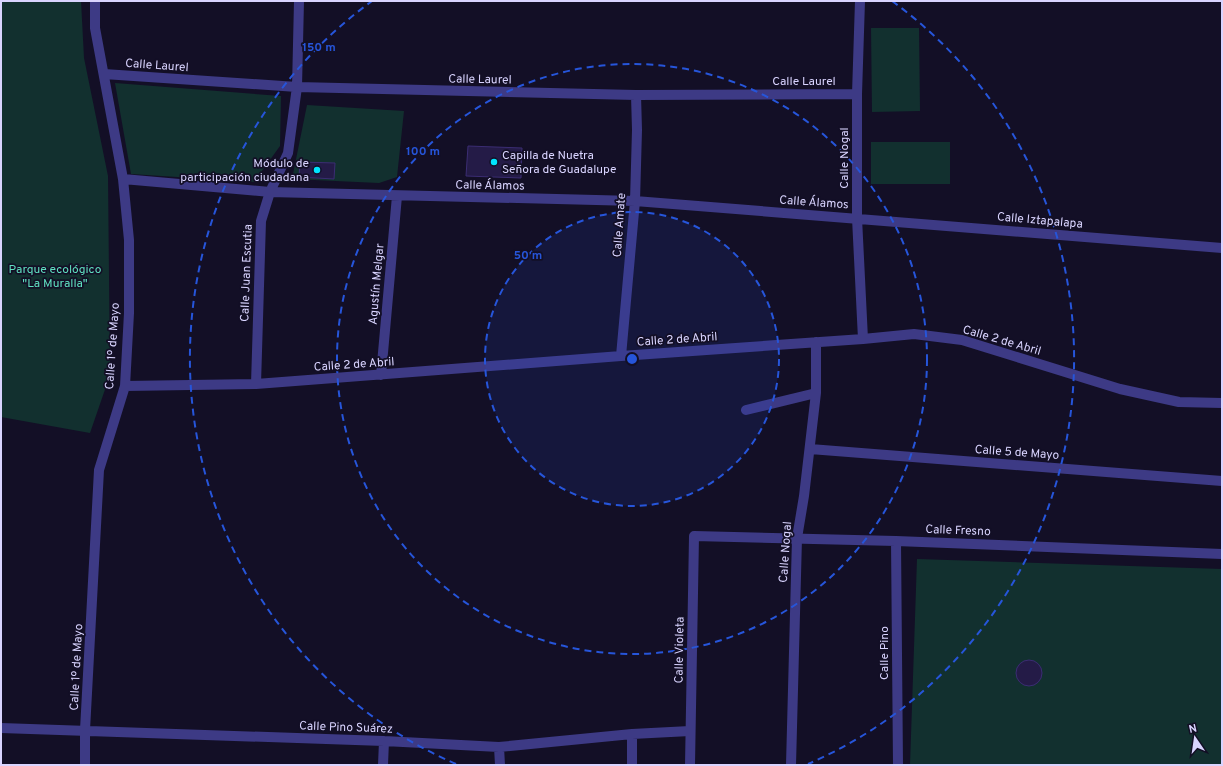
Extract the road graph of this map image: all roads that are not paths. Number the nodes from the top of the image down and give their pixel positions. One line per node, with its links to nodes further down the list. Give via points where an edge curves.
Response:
1 (95, 1): 4 (street, Calle 1º de Mayo, via 95,28)
2 (299, 1): 5 (street, Calle Juan Escutia)
3 (860, 1): 6 (street, Calle Nogal)
4 (104, 74): 5 (street, Calle Laurel); 8 (street, Calle 1º de Mayo)
5 (297, 87): 7 (street, Calle Laurel); 9 (street, Calle Juan Escutia, via 288,153)
6 (857, 94): 7 (street, Calle Laurel); 12 (street, Calle Nogal)
7 (636, 95): 11 (street, Calle Amate)
8 (123, 179): 9 (street, Calle Álamos); 19 (street, Calle 1º de Mayo, via 129,247 129,312)
9 (270, 192): 10 (street, Calle Álamos); 18 (street, Calle Juan Escutia, via 260,221)
10 (397, 196): 11 (street, Calle Álamos); 17 (street, Agustín Melgar)
11 (635, 201): 12 (street, Calle Álamos); 16 (street, Calle Amate)
12 (857, 218): 13 (street, Calle Iztapalapa); 14 (street, Calle Nogal)
13 (1222, 248)
14 (863, 339): 15 (street, Calle 2 de Abril); 21 (street, Calle 2 de Abril, via 914,334 962,340 1120,389 1179,402)
15 (816, 342): 16 (street, Calle 2 de Abril); 20 (street, Calle Nogal)
16 (621, 356): 17 (street, Calle 2 de Abril)
17 (380, 375): 18 (street, Calle 2 de Abril)
18 (256, 384): 19 (street, Calle 2 de Abril)
19 (124, 386): 30 (street, Calle 1º de Mayo, via 99,470)
20 (816, 393): 22 (street); 23 (street, Calle Nogal)
21 (1222, 403)
22 (746, 410)
23 (810, 450): 24 (street, Calle 5 de Mayo); 26 (street, Calle Nogal)
24 (1222, 481)
25 (694, 536): 26 (street, Calle Fresno); 31 (street, Calle Violeta)
26 (797, 538): 27 (street, Calle Fresno); 40 (street, Calle Nogal)
27 (896, 541): 28 (street, Calle Fresno); 41 (street, Calle Pino)
28 (1222, 554)
29 (1, 728): 30 (street, Calle Pino Suárez)
30 (85, 730): 33 (street, Calle Pino Suárez); 35 (street, Calle 1º de Mayo)
31 (690, 731): 32 (street, Calle Pino Suárez); 39 (street, Calle Violeta)
32 (632, 734): 34 (street, Calle Pino Suárez); 38 (street)
33 (384, 741): 34 (street, Calle Pino Suárez); 36 (street)
34 (499, 747): 37 (street)
35 (85, 765)
36 (384, 765)
37 (500, 765)
38 (632, 765)
39 (690, 765)
40 (791, 765)
41 (898, 765)

